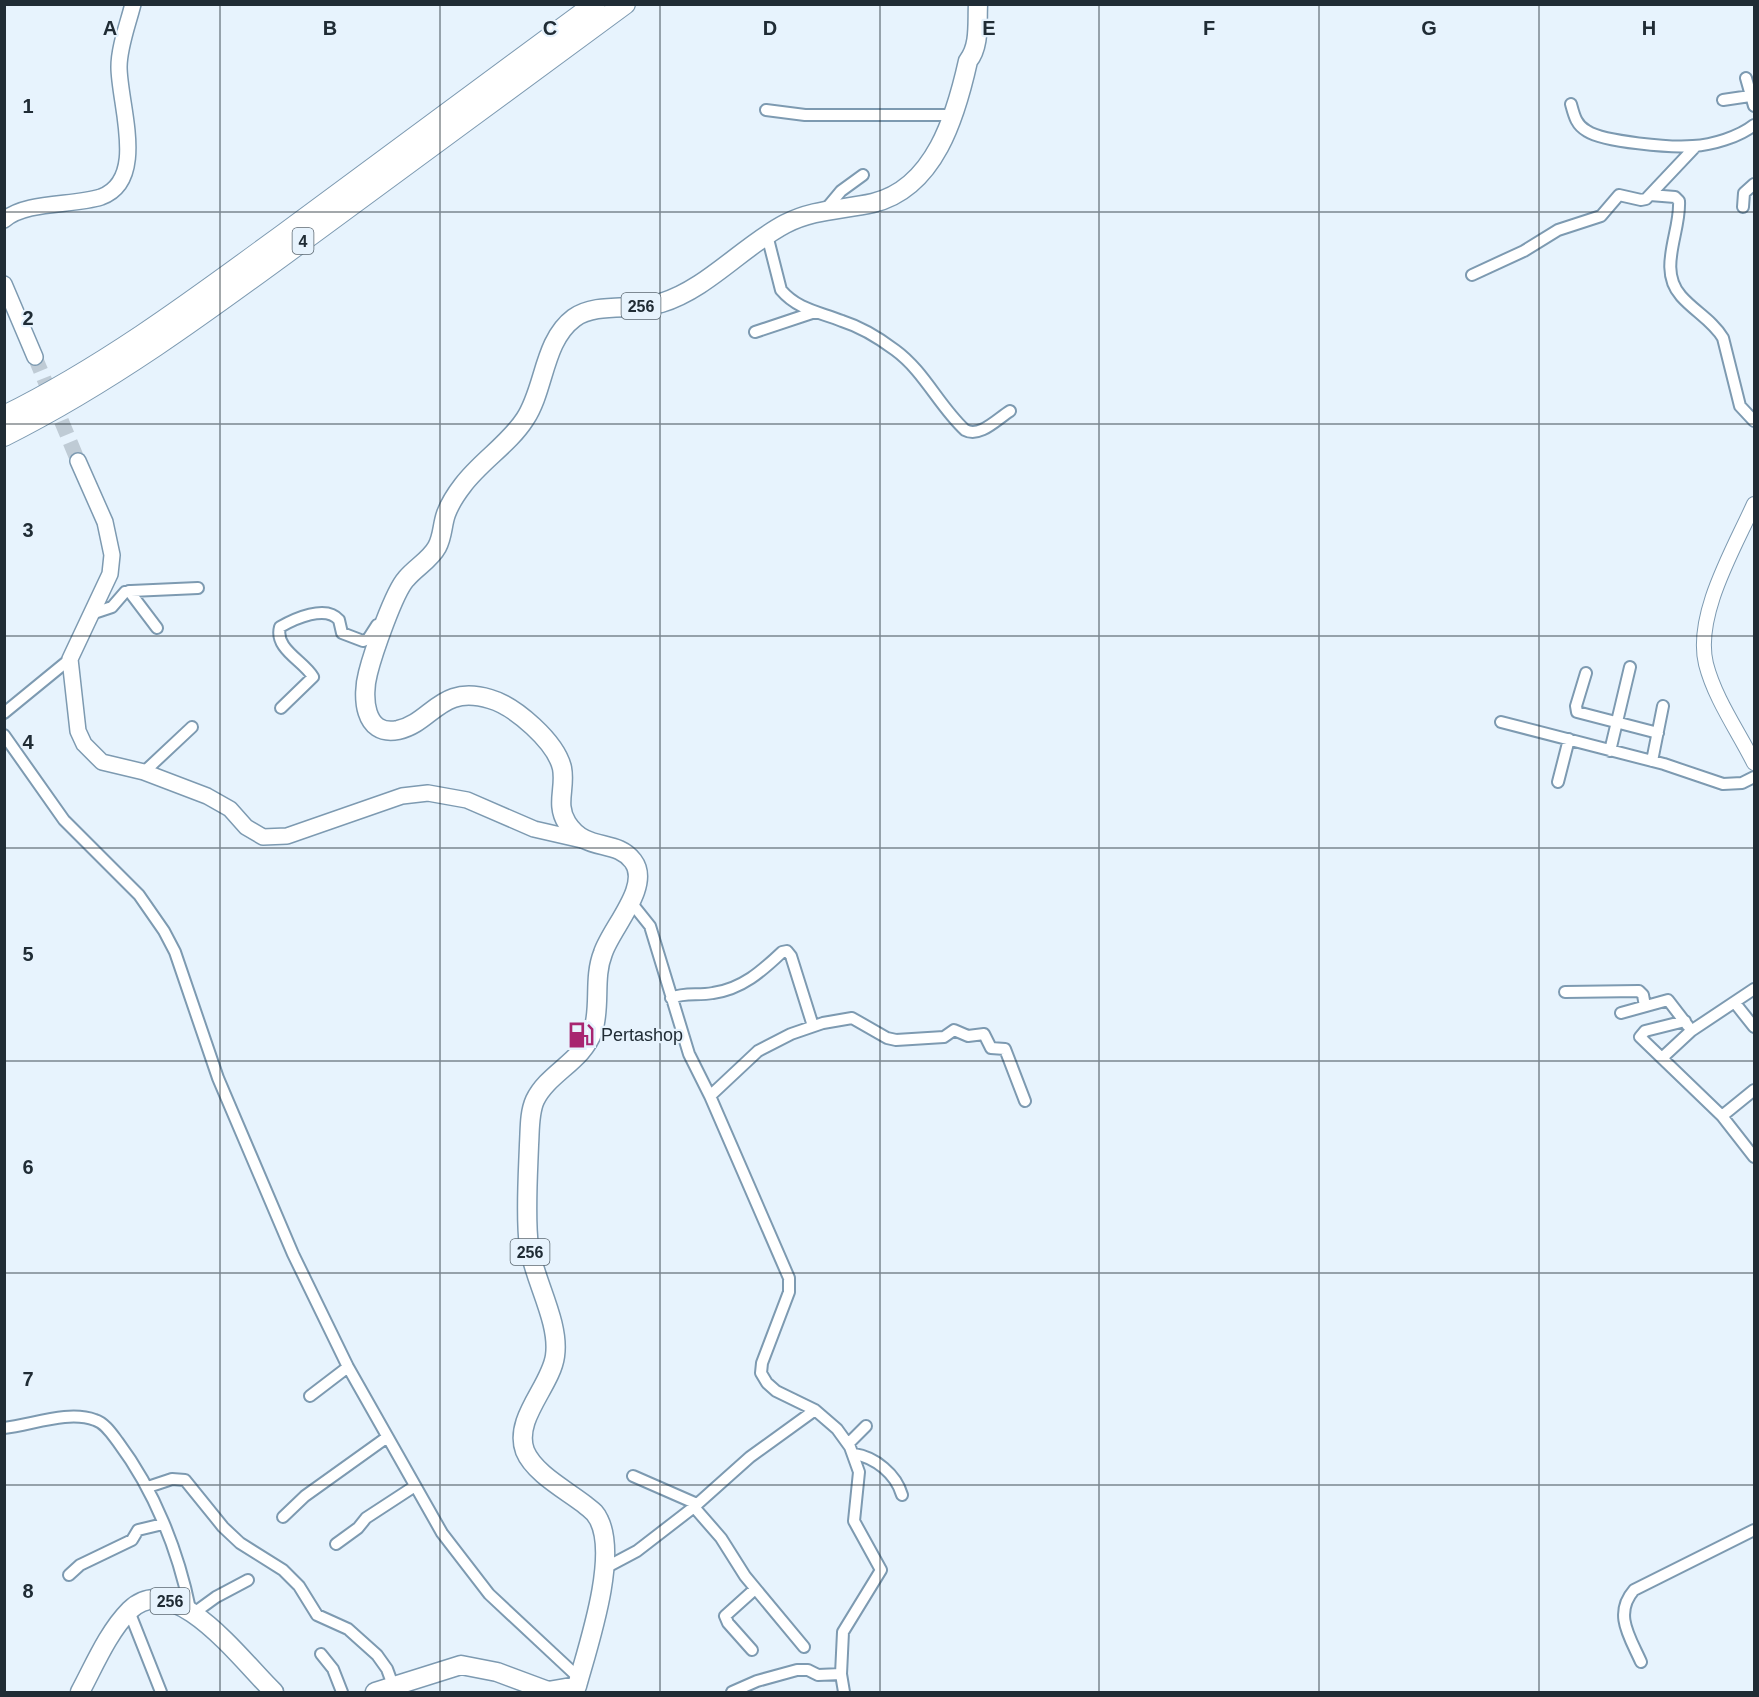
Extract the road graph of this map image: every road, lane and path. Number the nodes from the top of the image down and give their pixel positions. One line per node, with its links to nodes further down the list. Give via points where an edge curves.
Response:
1 (133, 4): 20 (main road, via 119,66 128,148 127,169 120,184 102,196 21,210)
2 (626, 4): 5 (highway, 4)
3 (965, 4): 6 (main road, 256, via 964,53)
4 (978, 4): 6 (main road, 256, via 976,42)
5 (589, 16): 28 (highway, 4, via 128,345); 30 (highway, 4, via 213,307 137,359)
6 (968, 60): 12 (main road, 256)
7 (1746, 78): 9 (street)
8 (1723, 100): 9 (street)
9 (1752, 101)
10 (1572, 104): 14 (street, via 1574,118 1591,134)
11 (766, 110): 12 (street, via 802,115)
12 (954, 115): 19 (main road, 256, via 928,163 891,197)
13 (1755, 125): 14 (street, via 1735,136)
14 (1696, 146): 17 (street)
15 (863, 175): 19 (street, via 841,191)
16 (1755, 184): 18 (street, via 1744,193)
17 (1650, 195): 22 (street, via 1641,200 1618,195 1601,216 1558,230); 29 (street, via 1675,197 1679,201 1670,264 1672,278 1681,296 1723,338 1731,360 1735,394 1745,414)
18 (1743, 207)
19 (826, 209): 21 (main road, 256)
20 (4, 220)
21 (768, 234): 24 (street, via 782,290 793,303); 35 (main road, 256, via 701,281 663,302 621,310 601,307 584,312 565,326 527,416 454,497 437,548 405,579)
22 (1473, 275)
23 (4, 284): 26 (main road)
24 (814, 312): 25 (street); 27 (street, via 844,321 897,351 969,432 981,431)
25 (755, 332)
26 (35, 357)
27 (1010, 411)
28 (4, 416)
29 (1755, 421)
30 (4, 436)
31 (78, 461): 36 (main road, via 105,522 112,555 110,574)
32 (1755, 504): 51 (street, via 1718,586 1707,628 1705,655 1720,700)
33 (198, 588): 34 (street)
34 (129, 591): 36 (street, via 112,607); 37 (street)
35 (394, 603): 42 (street, via 365,641 342,633 339,620 332,614 302,616 280,627 285,647 313,677); 56 (main road, 256, via 364,687 370,719 390,731 456,697 475,696 501,703 523,717 559,760)
36 (91, 614): 38 (main road)
37 (158, 628)
38 (70, 658): 43 (street); 53 (main road, via 76,721 84,744 102,762)
39 (1630, 667): 45 (street)
40 (1586, 673): 45 (street, via 1577,712)
41 (1663, 706): 47 (street)
42 (281, 708)
43 (4, 713)
44 (1501, 722): 49 (street)
45 (1618, 724): 47 (street); 50 (street)
46 (192, 727): 53 (street)
47 (1658, 733): 52 (street)
48 (4, 735): 76 (street, via 64,820 143,900 176,952 231,1110 293,1254)
49 (1569, 739): 50 (street); 55 (street)
50 (1610, 751): 52 (street)
51 (1753, 754)
52 (1652, 761): 54 (street, via 1723,784 1742,783)
53 (144, 772): 57 (main road, via 220,803 255,833 272,838 402,796 428,793 466,800)
54 (1755, 777)
55 (1558, 782)
56 (563, 816): 57 (main road); 58 (main road)
57 (534, 829): 58 (main road)
58 (582, 840): 59 (main road, 256, via 625,853 636,866 639,880)
59 (630, 901): 62 (street, via 650,926); 93 (main road, 256, via 603,950 590,1037 534,1102 529,1142 528,1241 556,1351 548,1378 528,1416 525,1450 542,1471 595,1513 604,1535)
60 (1755, 989): 63 (street)
61 (1565, 992): 64 (street, via 1639,991)
62 (671, 998): 67 (street, via 686,993 717,993 746,982 787,951); 72 (street, via 689,1054)
63 (1735, 1003): 68 (street); 69 (street)
64 (1645, 1006): 65 (street); 66 (street, via 1669,1001)
65 (1621, 1013)
66 (1685, 1021): 69 (street); 70 (street, via 1641,1034)
67 (818, 1025): 72 (street, via 758,1051); 73 (street, via 852,1018 896,1040 944,1037 954,1030 968,1036 984,1034 991,1048 1005,1049)
68 (1755, 1027)
69 (1691, 1031): 70 (street)
70 (1663, 1057): 74 (street)
71 (1755, 1090): 74 (street)
72 (711, 1096): 78 (street, via 789,1278 789,1292 761,1373 776,1391)
73 (1024, 1101)
74 (1722, 1116): 75 (street)
75 (1755, 1157)
76 (348, 1367): 77 (street); 81 (street)
77 (310, 1396)
78 (815, 1410): 82 (street); 88 (street, via 750,1457)
79 (866, 1426): 82 (street)
80 (4, 1428): 86 (street, via 71,1418 97,1420)
81 (386, 1438): 85 (street); 89 (street, via 305,1496)
82 (848, 1444): 83 (street)
83 (854, 1454): 87 (street, via 885,1468); 103 (street, via 859,1473 854,1520 881,1570 845,1626)
84 (633, 1476): 88 (street)
85 (415, 1486): 92 (street, via 366,1518); 104 (street, via 442,1533 489,1594)
86 (148, 1487): 90 (street); 105 (street, via 172,1479 185,1480 240,1543 294,1581 317,1615 348,1629 377,1655)
87 (902, 1494)
88 (696, 1506): 93 (street, via 637,1551); 96 (street)
89 (283, 1517)
90 (164, 1524): 94 (street, via 138,1530 132,1540 80,1565); 98 (street)
91 (1755, 1530): 102 (street, via 1634,1590 1624,1605 1623,1620)
92 (336, 1544)
93 (605, 1568): 104 (main road, 256)
94 (69, 1575)
95 (248, 1580): 98 (street)
96 (756, 1588): 99 (street); 100 (street, via 725,1616)
97 (129, 1611): 98 (main road, 256, via 147,1600 160,1598); 106 (main road, 256); 107 (street)
98 (192, 1611): 108 (main road, 256)
99 (804, 1647)
100 (752, 1650)
101 (321, 1654): 109 (street, via 333,1669)
102 (1641, 1662)
103 (841, 1674): 111 (street, via 818,1675 797,1670); 112 (street)
104 (579, 1685): 105 (main road, via 548,1691 469,1665)
105 (394, 1688): 110 (main road)
106 (80, 1692)
107 (161, 1692)
108 (274, 1692)
109 (342, 1692)
110 (375, 1692)
111 (732, 1692)
112 (844, 1692)

